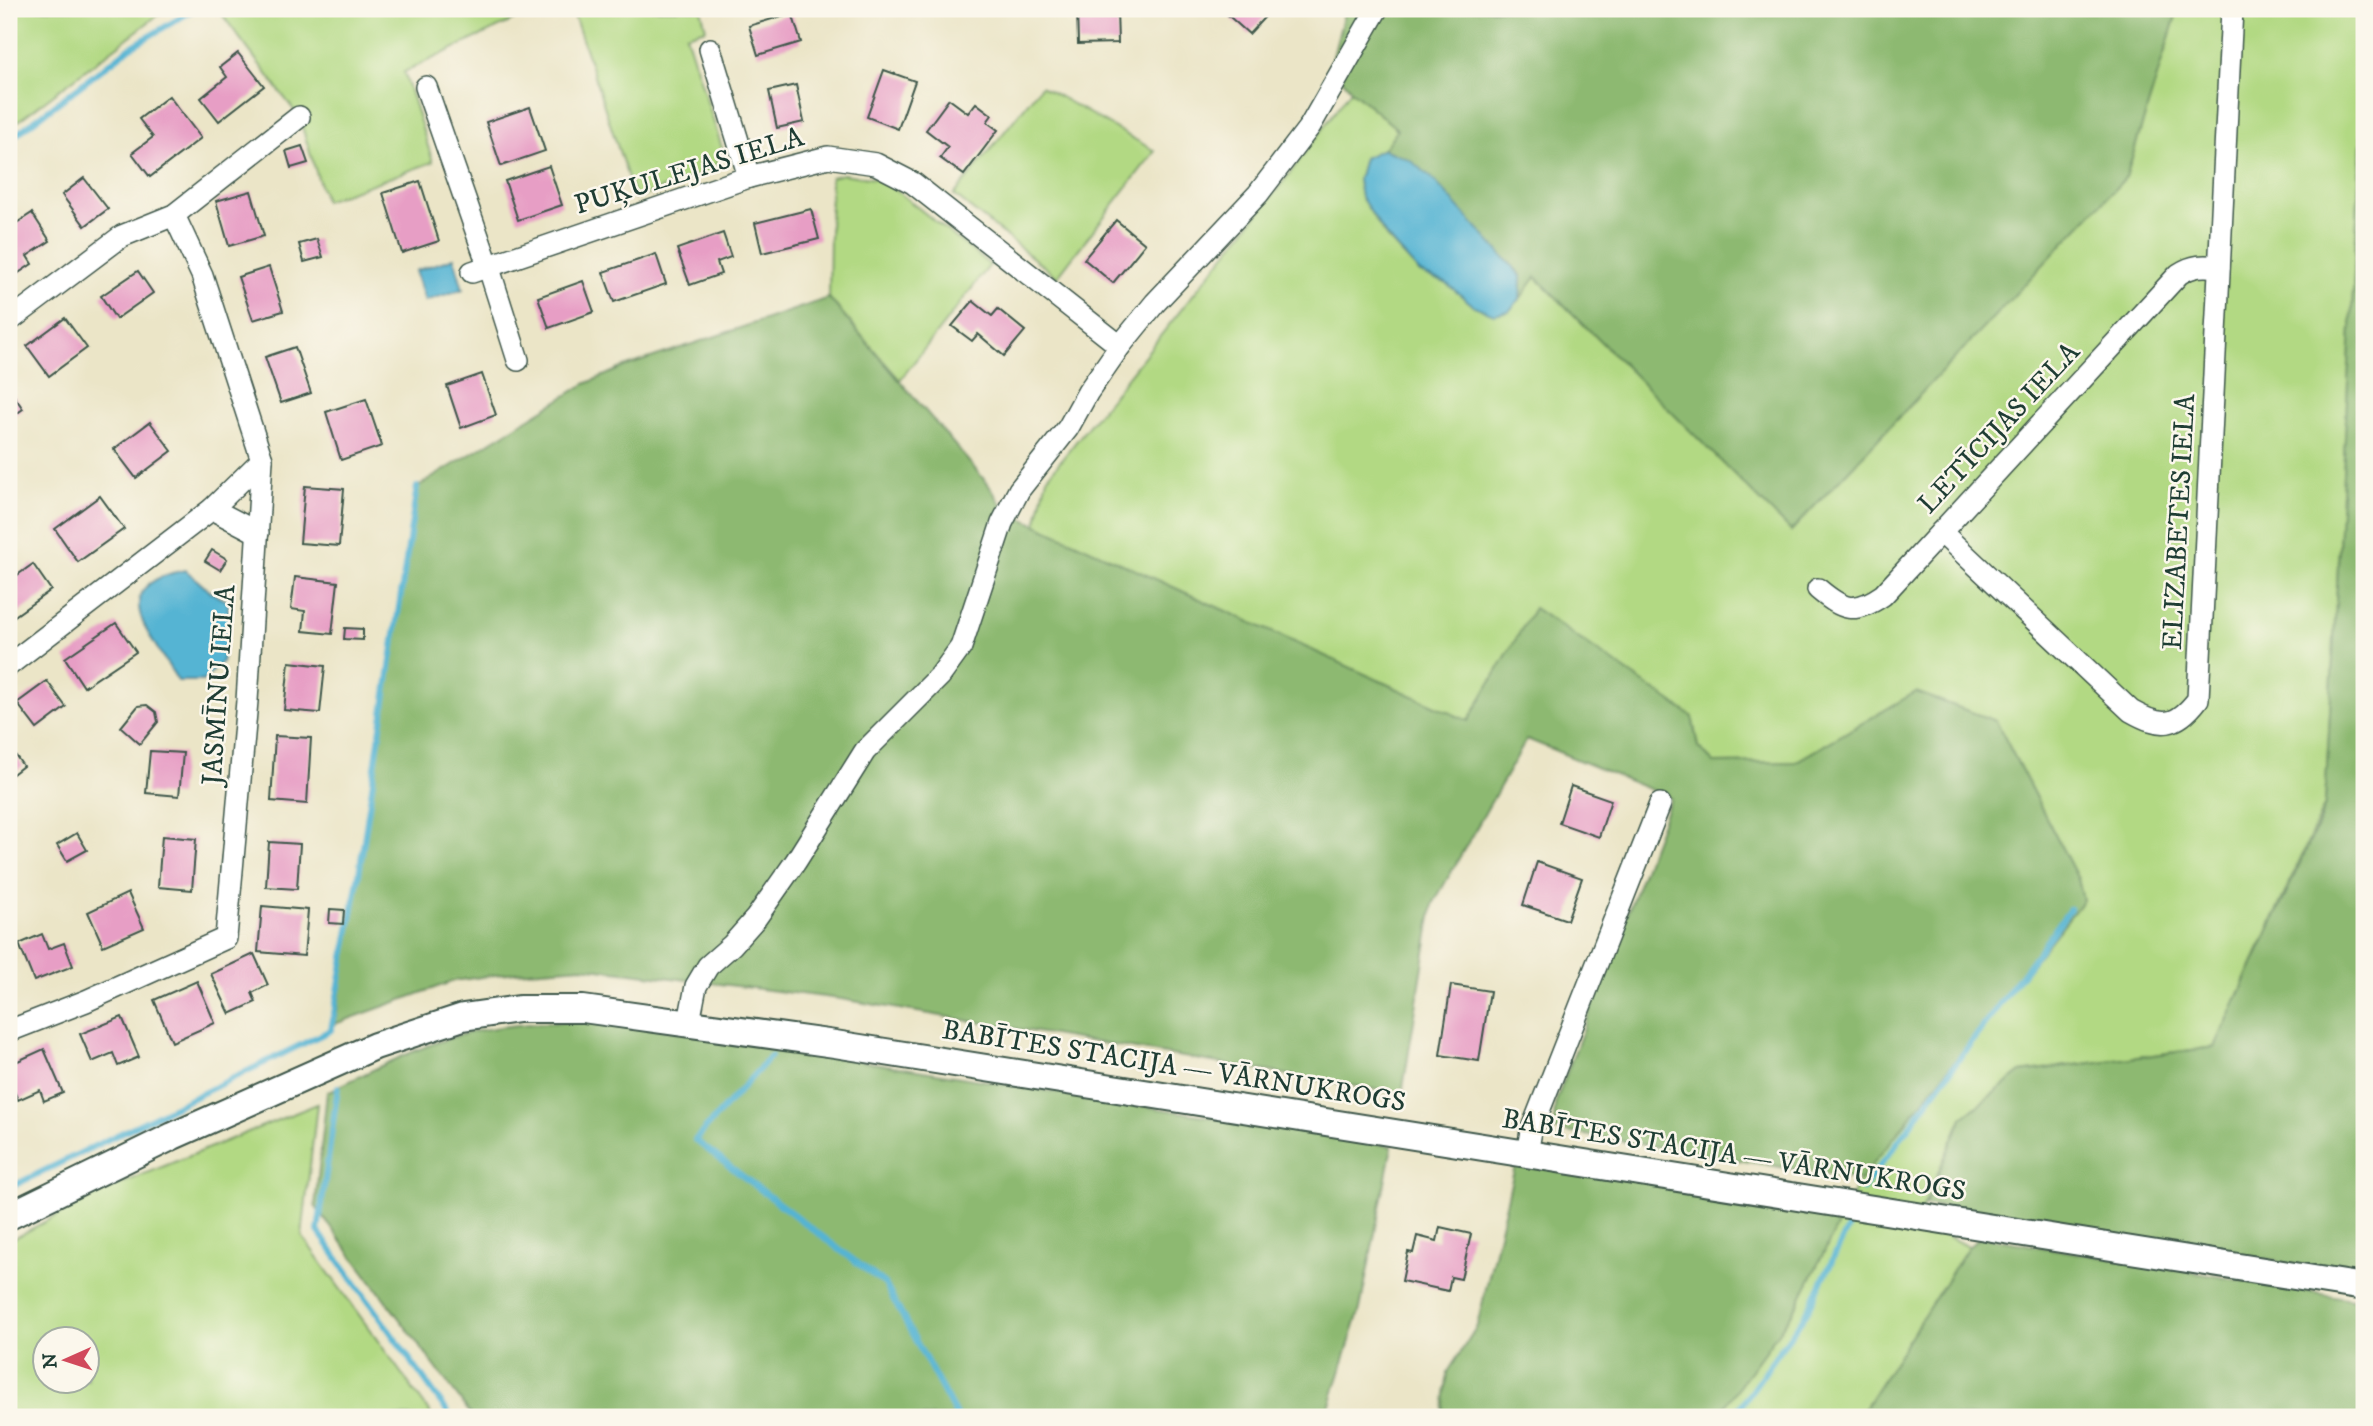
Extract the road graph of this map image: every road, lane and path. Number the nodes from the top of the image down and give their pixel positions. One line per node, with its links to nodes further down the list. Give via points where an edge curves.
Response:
1 (1377, 9): 11 (street, via 1310,126 1258,194)
2 (2232, 9): 8 (street, ELIZABETES IELA)
3 (710, 49): 6 (street)
4 (426, 87): 9 (street)
5 (299, 117): 7 (street)
6 (750, 177): 9 (street, PUĶULEJAS IELA); 11 (street, PUĶULEJAS IELA, via 828,157 876,164 914,183)
7 (174, 215): 10 (street, via 122,236); 13 (street, JASMĪNU IELA, via 202,275)
8 (2219, 267): 15 (street, LETĪCIJAS IELA, via 2201,265 2179,274); 15 (street, ELIZABETES IELA, via 2198,699 2187,713 2170,722 2151,722 2131,711)
9 (480, 269): 12 (street)
10 (9, 321)
11 (1120, 346): 20 (street, via 1068,428 1019,490 1002,523 961,647 940,677 865,751 756,918 708,966 696,986)
12 (518, 360)
13 (262, 460): 14 (street); 16 (street, JASMĪNU IELA)
14 (212, 509): 16 (street); 18 (street)
15 (1941, 532): 17 (street, LETĪCIJAS IELA, via 1867,607 1835,604)
16 (258, 533): 21 (street, JASMĪNU IELA, via 226,938)
17 (1818, 589)
18 (9, 665)
19 (1660, 804): 22 (street, via 1531,1131)
20 (689, 1022): 22 (main road, BABĪTES STACIJA — VĀRNUKROGS); 23 (main road, BABĪTES STACIJA — VĀRNUKROGS, via 583,1009 519,1009 464,1017 375,1046)
21 (9, 1031)
22 (1527, 1154): 24 (main road, BABĪTES STACIJA — VĀRNUKROGS)
23 (9, 1216)
24 (2364, 1287)

